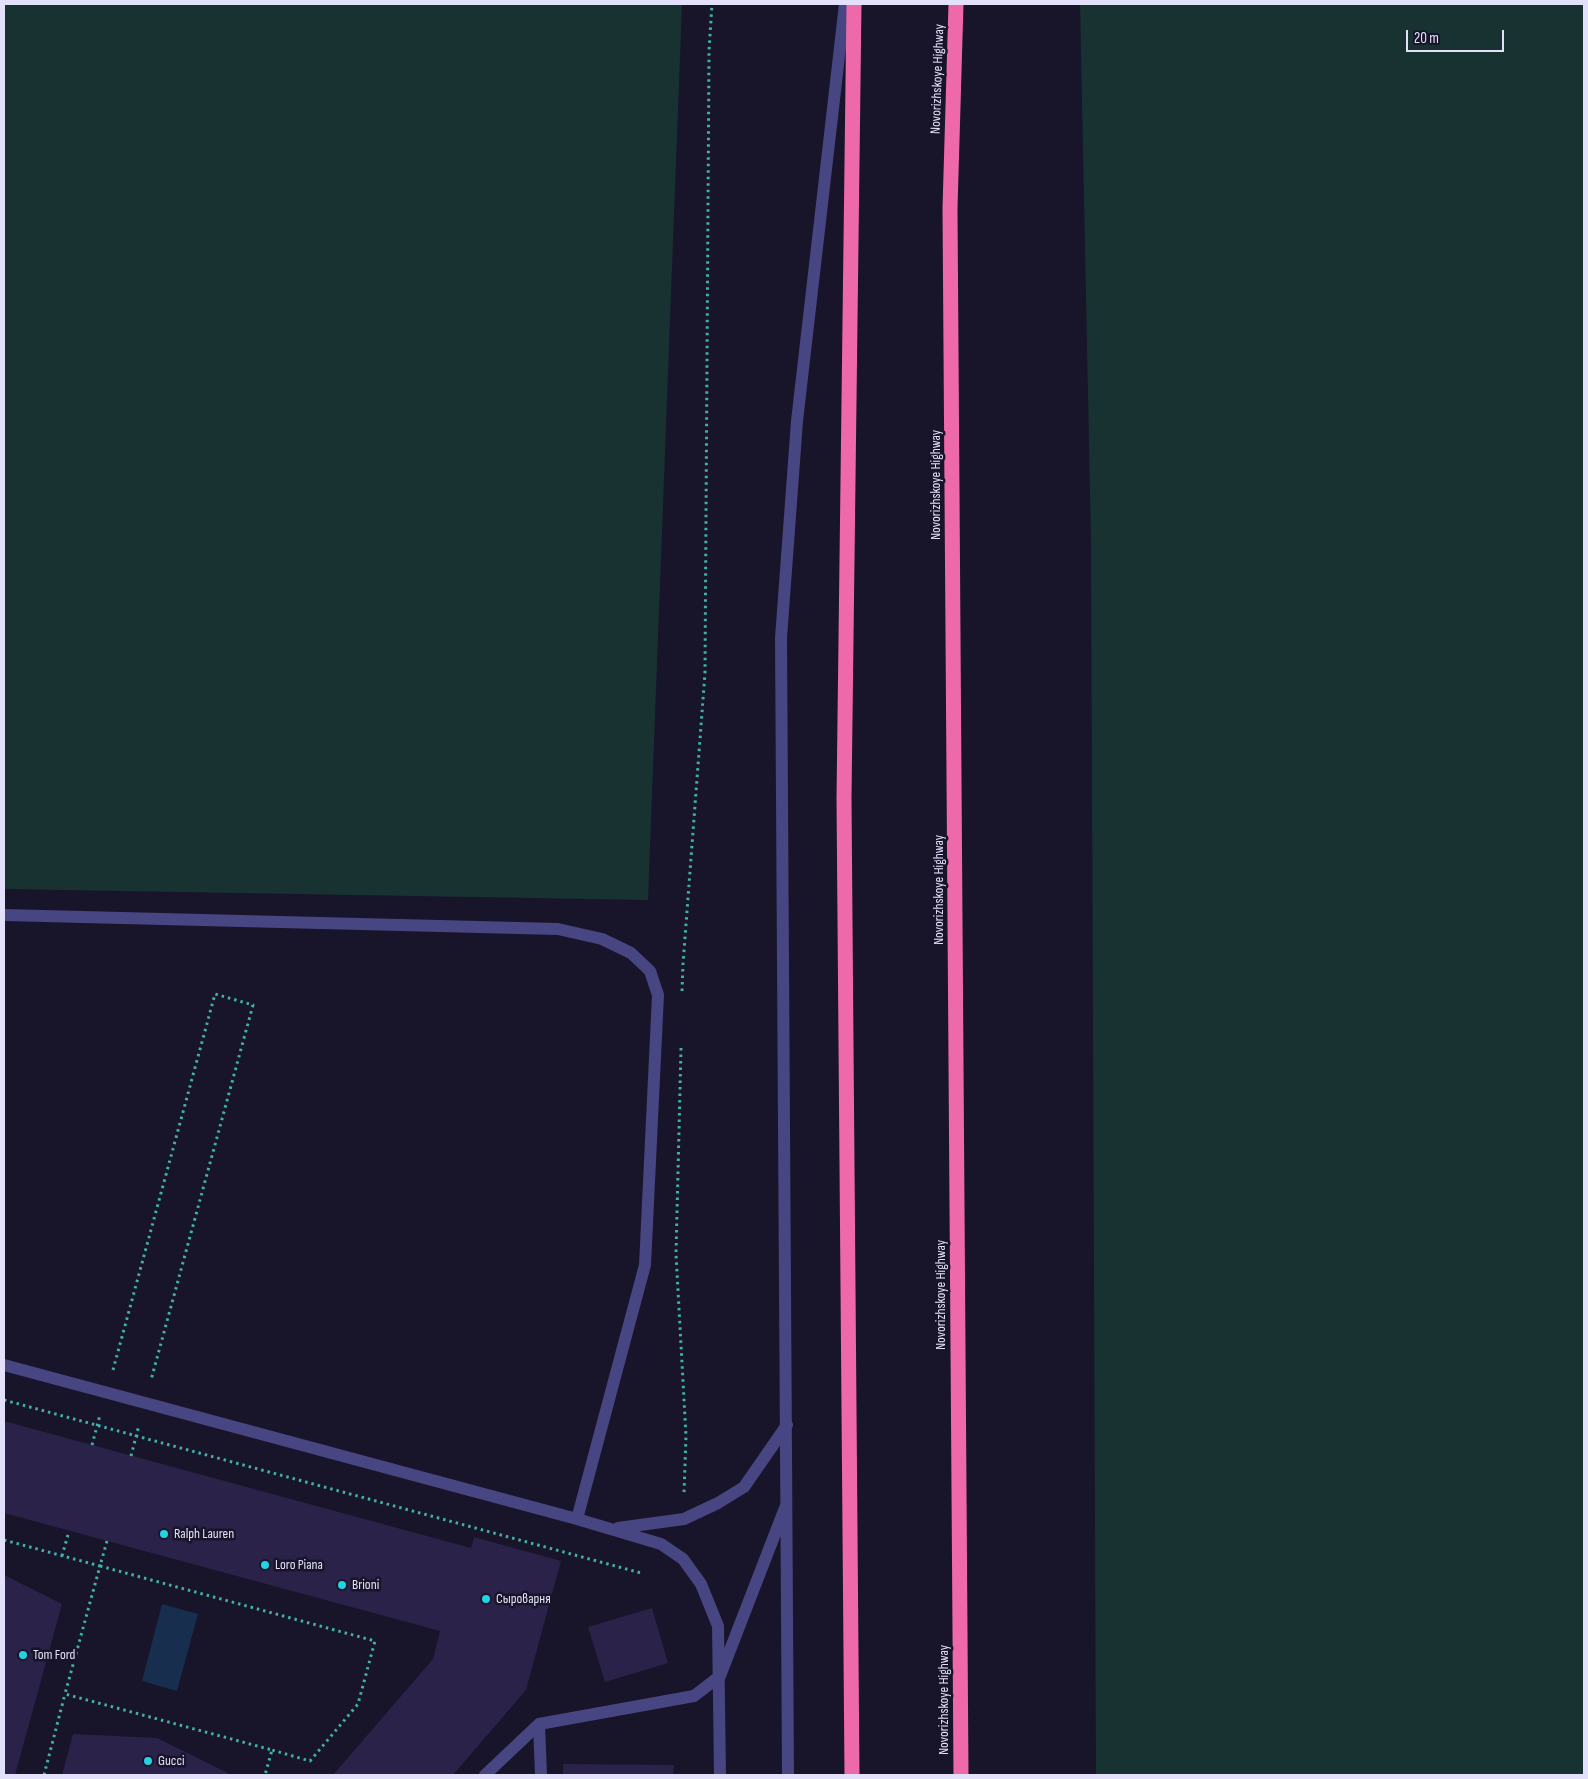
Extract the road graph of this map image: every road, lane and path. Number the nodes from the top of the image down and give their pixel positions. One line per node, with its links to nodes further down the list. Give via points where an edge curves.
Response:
1 (712, 4): 6 (path, via 706,673)
2 (845, 4): 13 (street, via 797,422 781,638)
3 (854, 4): 37 (highway, via 844,798)
4 (956, 4): 38 (highway, Novorizhskoye Highway, via 950,218)
5 (4, 915): 18 (street, via 558,929 602,939 631,953 650,971 658,995 645,1265)
6 (682, 993)
7 (681, 1041): 19 (path, via 676,1254 686,1436)
8 (4, 1365): 9 (street)
9 (106, 1392): 11 (street); 11 (path, via 215,994 254,1005); 12 (path)
10 (4, 1400): 12 (path)
11 (145, 1403): 14 (path); 18 (street)
12 (98, 1425): 14 (path); 15 (path)
13 (787, 1425): 17 (street); 19 (street, via 744,1487)
14 (136, 1436): 16 (path); 26 (path)
15 (92, 1445)
16 (131, 1456)
17 (788, 1501): 27 (street); 36 (street)
18 (577, 1518): 20 (street)
19 (684, 1519): 20 (street)
20 (614, 1529): 27 (street, via 661,1544 682,1559 701,1584 718,1626)
21 (69, 1531): 24 (path)
22 (4, 1540): 24 (path)
23 (107, 1541): 25 (path)
24 (62, 1556): 25 (path)
25 (100, 1566): 28 (path); 30 (path, via 376,1641 358,1704 310,1761)
26 (641, 1573)
27 (720, 1676): 29 (street, via 694,1696); 35 (street)
28 (66, 1694): 30 (path); 31 (path)
29 (539, 1724): 33 (street); 34 (street)
30 (272, 1750): 32 (path)
31 (44, 1775)
32 (265, 1775)
33 (485, 1775)
34 (541, 1775)
35 (720, 1775)
36 (788, 1775)
37 (852, 1775)
38 (961, 1775)

